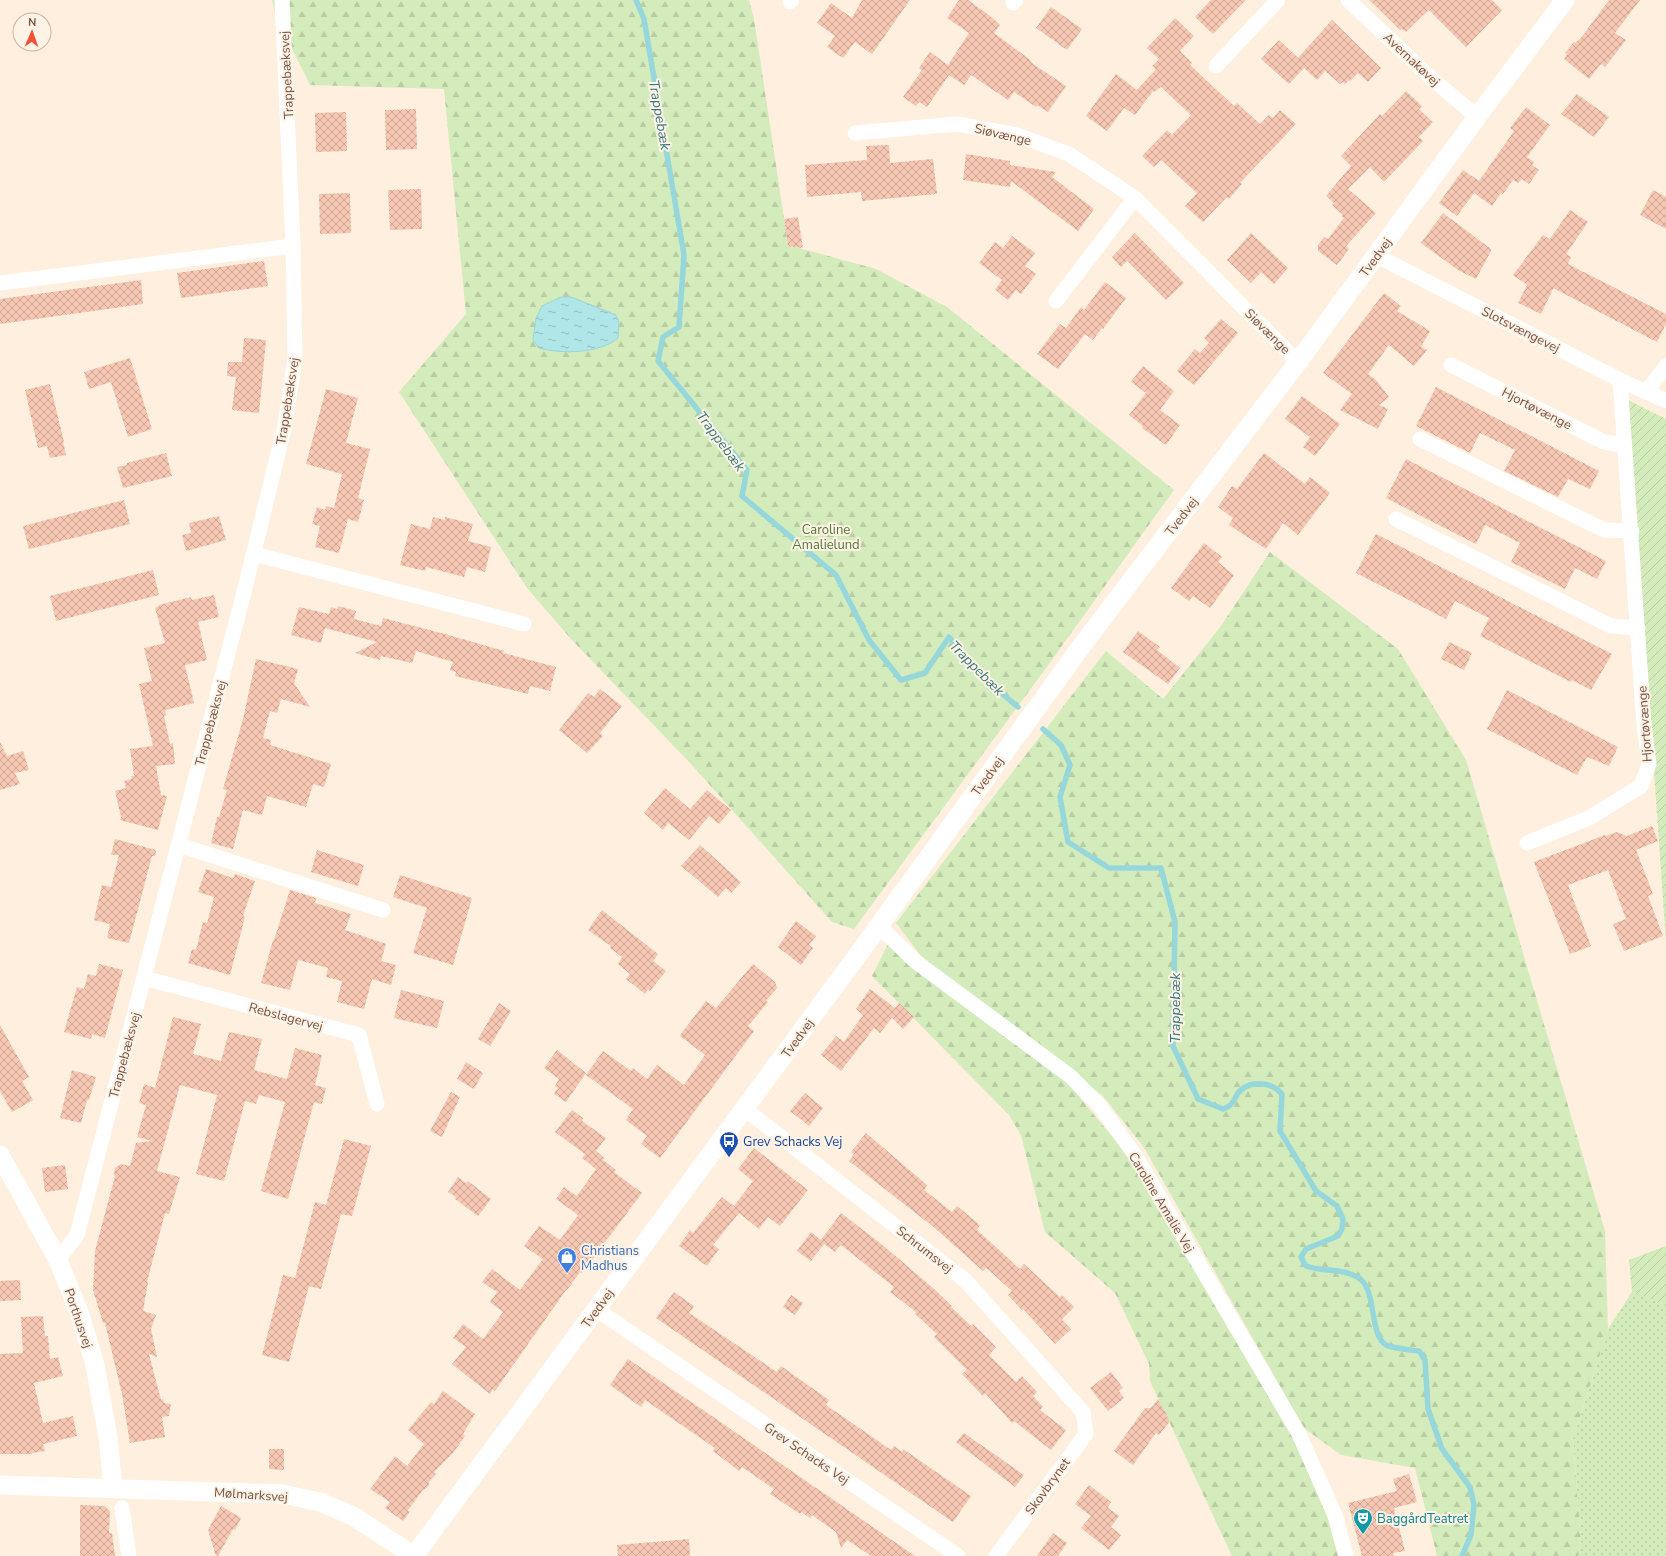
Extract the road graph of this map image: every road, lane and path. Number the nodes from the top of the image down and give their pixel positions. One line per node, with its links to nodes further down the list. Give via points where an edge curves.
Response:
1 (282, 0): 9 (street, Trappebæksvej)
2 (1278, 0): 5 (street)
3 (1348, 0): 6 (street, Avernakøvej)
4 (1565, 0): 6 (street, Tvedvej)
5 (1216, 66)
6 (1476, 117): 10 (street, Tvedvej)
7 (856, 133): 8 (street, Siøvænge, via 957,124 1017,135 1069,154)
8 (1135, 198): 12 (street); 13 (street, Siøvænge)
9 (293, 246): 11 (street); 23 (street, Trappebæksvej, via 295,358 285,425)
10 (1377, 256): 13 (street, Tvedvej); 16 (street, Slotsvængevej)
11 (0, 283)
12 (1056, 300)
13 (1298, 362): 29 (street, Tvedvej, via 1083,644)
14 (1451, 365): 20 (street, Hjortøvænge, via 1604,442)
15 (1666, 366): 17 (street)
16 (1620, 380): 17 (street, Slotsvængevej); 20 (street, Hjortøvænge)
17 (1647, 391): 18 (street, Slotsvængevej)
18 (1666, 401)
19 (1420, 439): 22 (street, via 1604,530)
20 (1624, 445): 22 (street, Hjortøvænge)
21 (1396, 519): 25 (street, via 1611,626)
22 (1632, 532): 25 (street, Hjortøvænge)
23 (254, 554): 24 (street); 27 (street, Trappebæksvej)
24 (524, 624)
25 (1638, 628): 26 (street, Hjortøvænge, via 1649,764 1641,786 1589,818)
26 (1527, 843)
27 (179, 845): 28 (street); 30 (street, Trappebæksvej)
28 (383, 910)
29 (879, 926): 32 (street, Tvedvej); 44 (street, Caroline Amalie Vej, via 915,961 1070,1076 1100,1106 1135,1155 1299,1434 1335,1515)
30 (144, 978): 31 (street, Rebslagervej, via 359,1035); 34 (street, Trappebæksvej, via 77,1235)
31 (377, 1104)
32 (745, 1108): 35 (street, Tvedvej); 36 (street, Schrumsvej, via 966,1281)
33 (0, 1155): 34 (street, Porthusvej)
34 (58, 1260): 38 (street, Porthusvej, via 79,1312 95,1365)
35 (596, 1309): 41 (street, Tvedvej); 42 (street, Grev Schacks Vej)
36 (1083, 1412): 43 (street, Skovbrynet, via 1086,1434)
37 (0, 1485): 38 (street, Mølmarksvej)
38 (117, 1488): 41 (street, Mølmarksvej, via 282,1494 320,1502 353,1516)
39 (122, 1508): 40 (street)
40 (129, 1556)
41 (414, 1556)
42 (958, 1556)
43 (996, 1556)
44 (1346, 1556)

